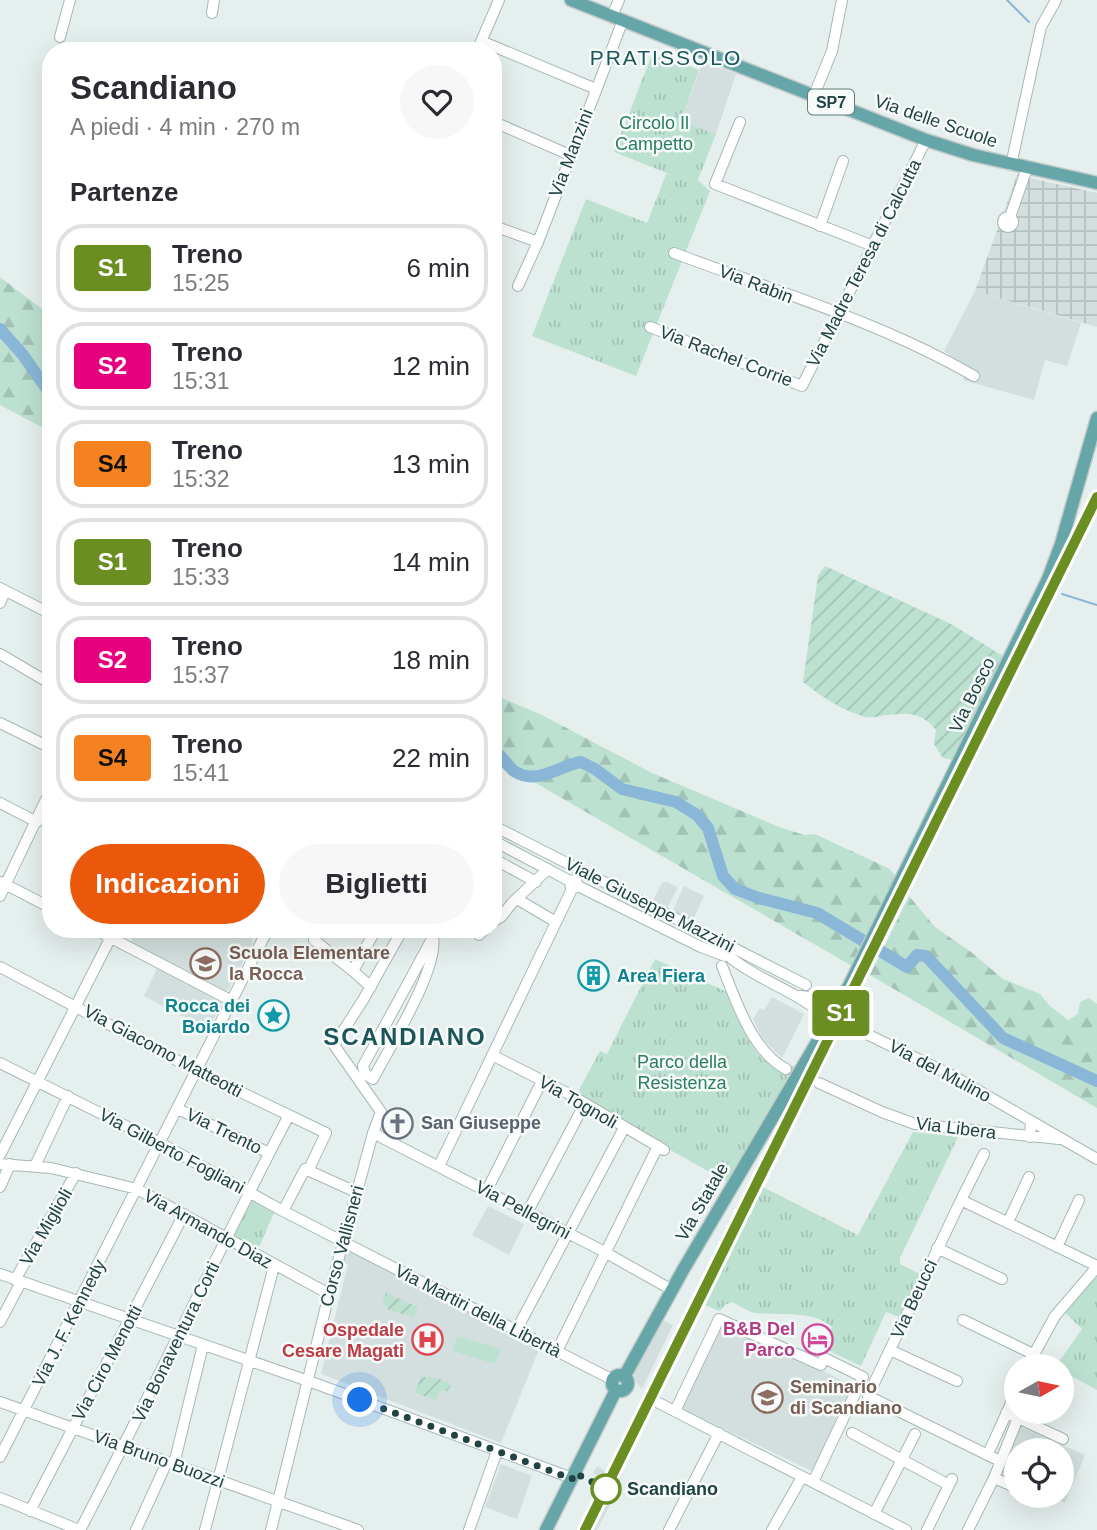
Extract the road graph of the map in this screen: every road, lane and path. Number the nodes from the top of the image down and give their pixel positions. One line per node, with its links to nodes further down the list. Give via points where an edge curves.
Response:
1 (70, 0): 10 (street)
2 (214, 0): 8 (street)
3 (499, 0): 11 (street)
4 (571, 0): 9 (main road, Via delle Scuole / SP7)
5 (619, 0): 9 (street)
6 (842, 0): 14 (street, via 832,51)
7 (1056, 0): 20 (street, via 1041,27)
8 (212, 13)
9 (617, 18): 13 (street, Via Manzini); 14 (main road, Via delle Scuole / SP7)
10 (60, 37)
11 (481, 42)
12 (502, 54): 13 (street)
13 (596, 89): 18 (street, Via Manzini)
14 (814, 95): 17 (main road, Via delle Scuole / SP7)
15 (740, 122): 24 (street, via 710,182)
16 (502, 125): 18 (street)
17 (926, 141): 20 (main road, Via delle Scuole / SP7); 27 (street, Via Madre Teresa di Calcutta)
18 (570, 155): 26 (street, Via Manzini)
19 (843, 161): 24 (street)
20 (1012, 165): 21 (main road, Via delle Scuole / SP7)
21 (1027, 168): 22 (main road, Via delle Scuole / SP7); 23 (street)
22 (1097, 183)
23 (1010, 217)
24 (820, 226): 27 (street)
25 (502, 229): 26 (street)
26 (538, 242): 29 (street, Via Manzini)
27 (873, 246): 30 (street, Via Madre Teresa di Calcutta)
28 (674, 253): 30 (street, Via Rabin)
29 (518, 286)
30 (839, 314): 32 (street, Via Rabin); 33 (street, Via Madre Teresa di Calcutta)
31 (650, 327): 33 (street, Via Rachel Corrie)
32 (974, 376)
33 (802, 386)
34 (1097, 418): 68 (main road, Via Bosco, via 1054,566)
35 (3, 590): 36 (street); 37 (street)
36 (0, 603)
37 (42, 610)
38 (0, 654): 39 (street)
39 (42, 679)
40 (0, 723): 41 (street)
41 (42, 744)
42 (0, 803): 44 (street)
43 (42, 810): 44 (street)
44 (37, 822): 50 (street)
45 (502, 830): 69 (street, Viale Giuseppe Mazzini)
46 (502, 845): 48 (street, Viale Giuseppe Mazzini)
47 (502, 863): 49 (street)
48 (548, 869): 49 (street); 51 (street, Viale Giuseppe Mazzini)
49 (536, 882): 53 (street)
50 (3, 883): 52 (street); 54 (street)
51 (574, 885): 56 (street); 65 (street, Viale Giuseppe Mazzini)
52 (0, 896)
53 (517, 899): 55 (street); 56 (street)
54 (42, 903)
55 (502, 916)
56 (556, 922): 77 (street)
57 (111, 938): 73 (street)
58 (120, 938): 71 (street)
59 (264, 938): 71 (street, Via J. F. Kennedy)
60 (315, 938): 67 (street)
61 (371, 938): 67 (street)
62 (398, 938): 70 (street)
63 (428, 938): 72 (street)
64 (430, 938): 75 (street, via 430,970)
65 (727, 963): 74 (street, Viale Giuseppe Mazzini); 79 (street, via 730,983 757,1043)
66 (0, 967): 73 (street, Via Giacomo Matteotti)
67 (352, 971): 70 (street)
68 (852, 978): 74 (main road, Via Statale, via 845,993)
69 (806, 985)
70 (371, 987): 90 (street, Corso Vallisneri, via 334,1045 381,1112)
71 (232, 1001): 80 (street, Via J. F. Kennedy)
72 (398, 1001): 75 (street); 75 (street, via 363,1066 373,1079)
73 (76, 1006): 80 (street, Via Giacomo Matteotti); 81 (street)
74 (823, 1006): 126 (main road, Via Statale, via 823,1032)
75 (411, 1008)
76 (846, 1024): 88 (street, Via del Mulino, via 955,1077)
77 (492, 1055): 82 (street, Via Tognoli); 100 (street)
78 (0, 1063): 81 (street, Via Gilberto Fogliani)
79 (786, 1069)
80 (197, 1071): 86 (street, Via J. F. Kennedy); 87 (street, Via Giacomo Matteotti)
81 (38, 1081): 84 (street, Via Gilberto Fogliani); 95 (street)
82 (542, 1081): 85 (street, Via Tognoli); 106 (street)
83 (818, 1083): 91 (street, Via Libera, via 915,1124)
84 (68, 1096): 93 (street, Via Gilberto Fogliani); 99 (street)
85 (584, 1105): 89 (street, Via Tognoli); 112 (street)
86 (178, 1109): 93 (street, Via J. F. Kennedy); 94 (street, Via Trento)
87 (289, 1115): 94 (street, Via Bonaventura Corti); 101 (street, Via Giacomo Matteotti, via 326,1133)
88 (1031, 1122): 91 (street); 92 (street, Via del Mulino)
89 (624, 1128): 115 (street); 120 (street, Via Tognoli, via 661,1148)
90 (373, 1133): 100 (street, Via Pellegrini); 107 (street, Corso Vallisneri)
91 (1030, 1136): 92 (street, Via Libera)
92 (1059, 1139): 97 (street, Via del Mulino)
93 (160, 1143): 105 (street, Via J. F. Kennedy); 108 (street, Via Gilberto Fogliani)
94 (270, 1153): 108 (street, Via Bonaventura Corti)
95 (0, 1154)
96 (984, 1154): 109 (street, Via Beucci)
97 (1097, 1158)
98 (5, 1164): 99 (street, Via Armando Diaz); 104 (street)
99 (35, 1166): 102 (street, Via Armando Diaz)
100 (439, 1166): 106 (street, Via Pellegrini)
101 (307, 1169): 107 (street); 111 (street)
102 (76, 1173): 105 (street, Via Armando Diaz); 125 (street, Via Miglioli)
103 (1029, 1177): 114 (street)
104 (0, 1187)
105 (137, 1189): 113 (street, Via Armando Diaz); 128 (street, Via J. F. Kennedy)
106 (487, 1191): 112 (street, Via Pellegrini)
107 (356, 1192): 117 (street, Corso Vallisneri)
108 (250, 1193): 111 (street, Via Gilberto Fogliani); 116 (street, Via Bonaventura Corti)
109 (961, 1200): 114 (street); 119 (street, Via Beucci)
110 (1079, 1200): 118 (street)
111 (283, 1211): 117 (street, Via Gilberto Fogliani)
112 (527, 1213): 115 (street, Via Pellegrini)
113 (184, 1214): 116 (street, Via Armando Diaz); 129 (street, Via Ciro Menotti)
114 (1008, 1222): 118 (street)
115 (569, 1234): 120 (street, Via Pellegrini); 132 (street)
116 (228, 1238): 121 (street, Via Armando Diaz); 133 (street, Via Bonaventura Corti)
117 (344, 1241): 127 (street, Corso Vallisneri); 132 (street, Via Martiri della Libertà)
118 (1057, 1247): 122 (street)
119 (937, 1248): 124 (street, Via Beucci); 135 (street, Via Beucci)
120 (606, 1253): 126 (street, Via Pellegrini); 136 (street)
121 (274, 1266): 127 (street, Via Armando Diaz); 138 (street)
122 (1097, 1266): 137 (street, via 1055,1316)
123 (0, 1274): 125 (street)
124 (1002, 1279)
125 (18, 1281): 128 (street); 131 (street, Via Miglioli)
126 (672, 1290): 141 (main road, Via Statale)
127 (329, 1294): 139 (street, Corso Vallisneri)
128 (80, 1302): 129 (street); 144 (street, Via J. F. Kennedy)
129 (130, 1319): 133 (street); 149 (street, Via Ciro Menotti)
130 (963, 1320): 137 (street)
131 (0, 1322)
132 (516, 1329): 136 (street, Via Martiri della Libertà)
133 (177, 1335): 134 (street); 154 (street, Via Bonaventura Corti)
134 (203, 1345): 138 (street); 160 (street)
135 (890, 1350): 140 (street, Via Beucci); 156 (street, Via Beucci, via 867,1396)
136 (557, 1351): 141 (street, Via Martiri della Libertà)
137 (1032, 1354)
138 (249, 1361): 139 (street); 164 (street)
139 (308, 1381): 155 (street); 168 (street, Corso Vallisneri)
140 (957, 1381)
141 (618, 1382): 163 (main road, Via Statale)
142 (655, 1401): 145 (street)
143 (0, 1402): 144 (street, Via Bruno Buozzi)
144 (25, 1410): 149 (street, Via Bruno Buozzi); 157 (street, Via J. F. Kennedy)
145 (676, 1411): 150 (street); 165 (street, via 719,1319 821,1365 824,1358 863,1377)
146 (1004, 1418): 156 (street)
147 (1015, 1424): 159 (street)
148 (1031, 1424): 153 (street)
149 (73, 1429): 154 (street, Via Bruno Buozzi); 169 (street, Via Ciro Menotti)
150 (719, 1433): 161 (street); 179 (street)
151 (852, 1433): 158 (street)
152 (915, 1434): 158 (street)
153 (1061, 1438)
154 (124, 1446): 160 (street, Via Bruno Buozzi); 173 (street, Via Bonaventura Corti)
155 (497, 1451): 163 (street); 178 (street)
156 (988, 1454): 159 (street, Via Beucci)
157 (0, 1457)
158 (903, 1460): 170 (street); 182 (street, via 951,1482)
159 (1000, 1461): 162 (street)
160 (171, 1463): 164 (street, Via Bruno Buozzi); 174 (street)
161 (802, 1476): 165 (street); 180 (street)
162 (994, 1478): 166 (street); 172 (street)
163 (572, 1479): 171 (main road, Via Statale)
164 (218, 1480): 168 (street, Via Bruno Buozzi); 175 (street)
165 (813, 1482): 170 (street)
166 (1004, 1482)
167 (0, 1498): 169 (street)
168 (279, 1502): 176 (street, Corso Vallisneri); 177 (street, Via Bruno Buozzi)
169 (30, 1511): 173 (street)
170 (874, 1514): 181 (street)
171 (548, 1526)
172 (971, 1529)
173 (79, 1530)
174 (136, 1530)
175 (205, 1530)
176 (271, 1530)
177 (358, 1530)
178 (469, 1530)
179 (669, 1530)
180 (772, 1530)
181 (906, 1530)
182 (927, 1530)

